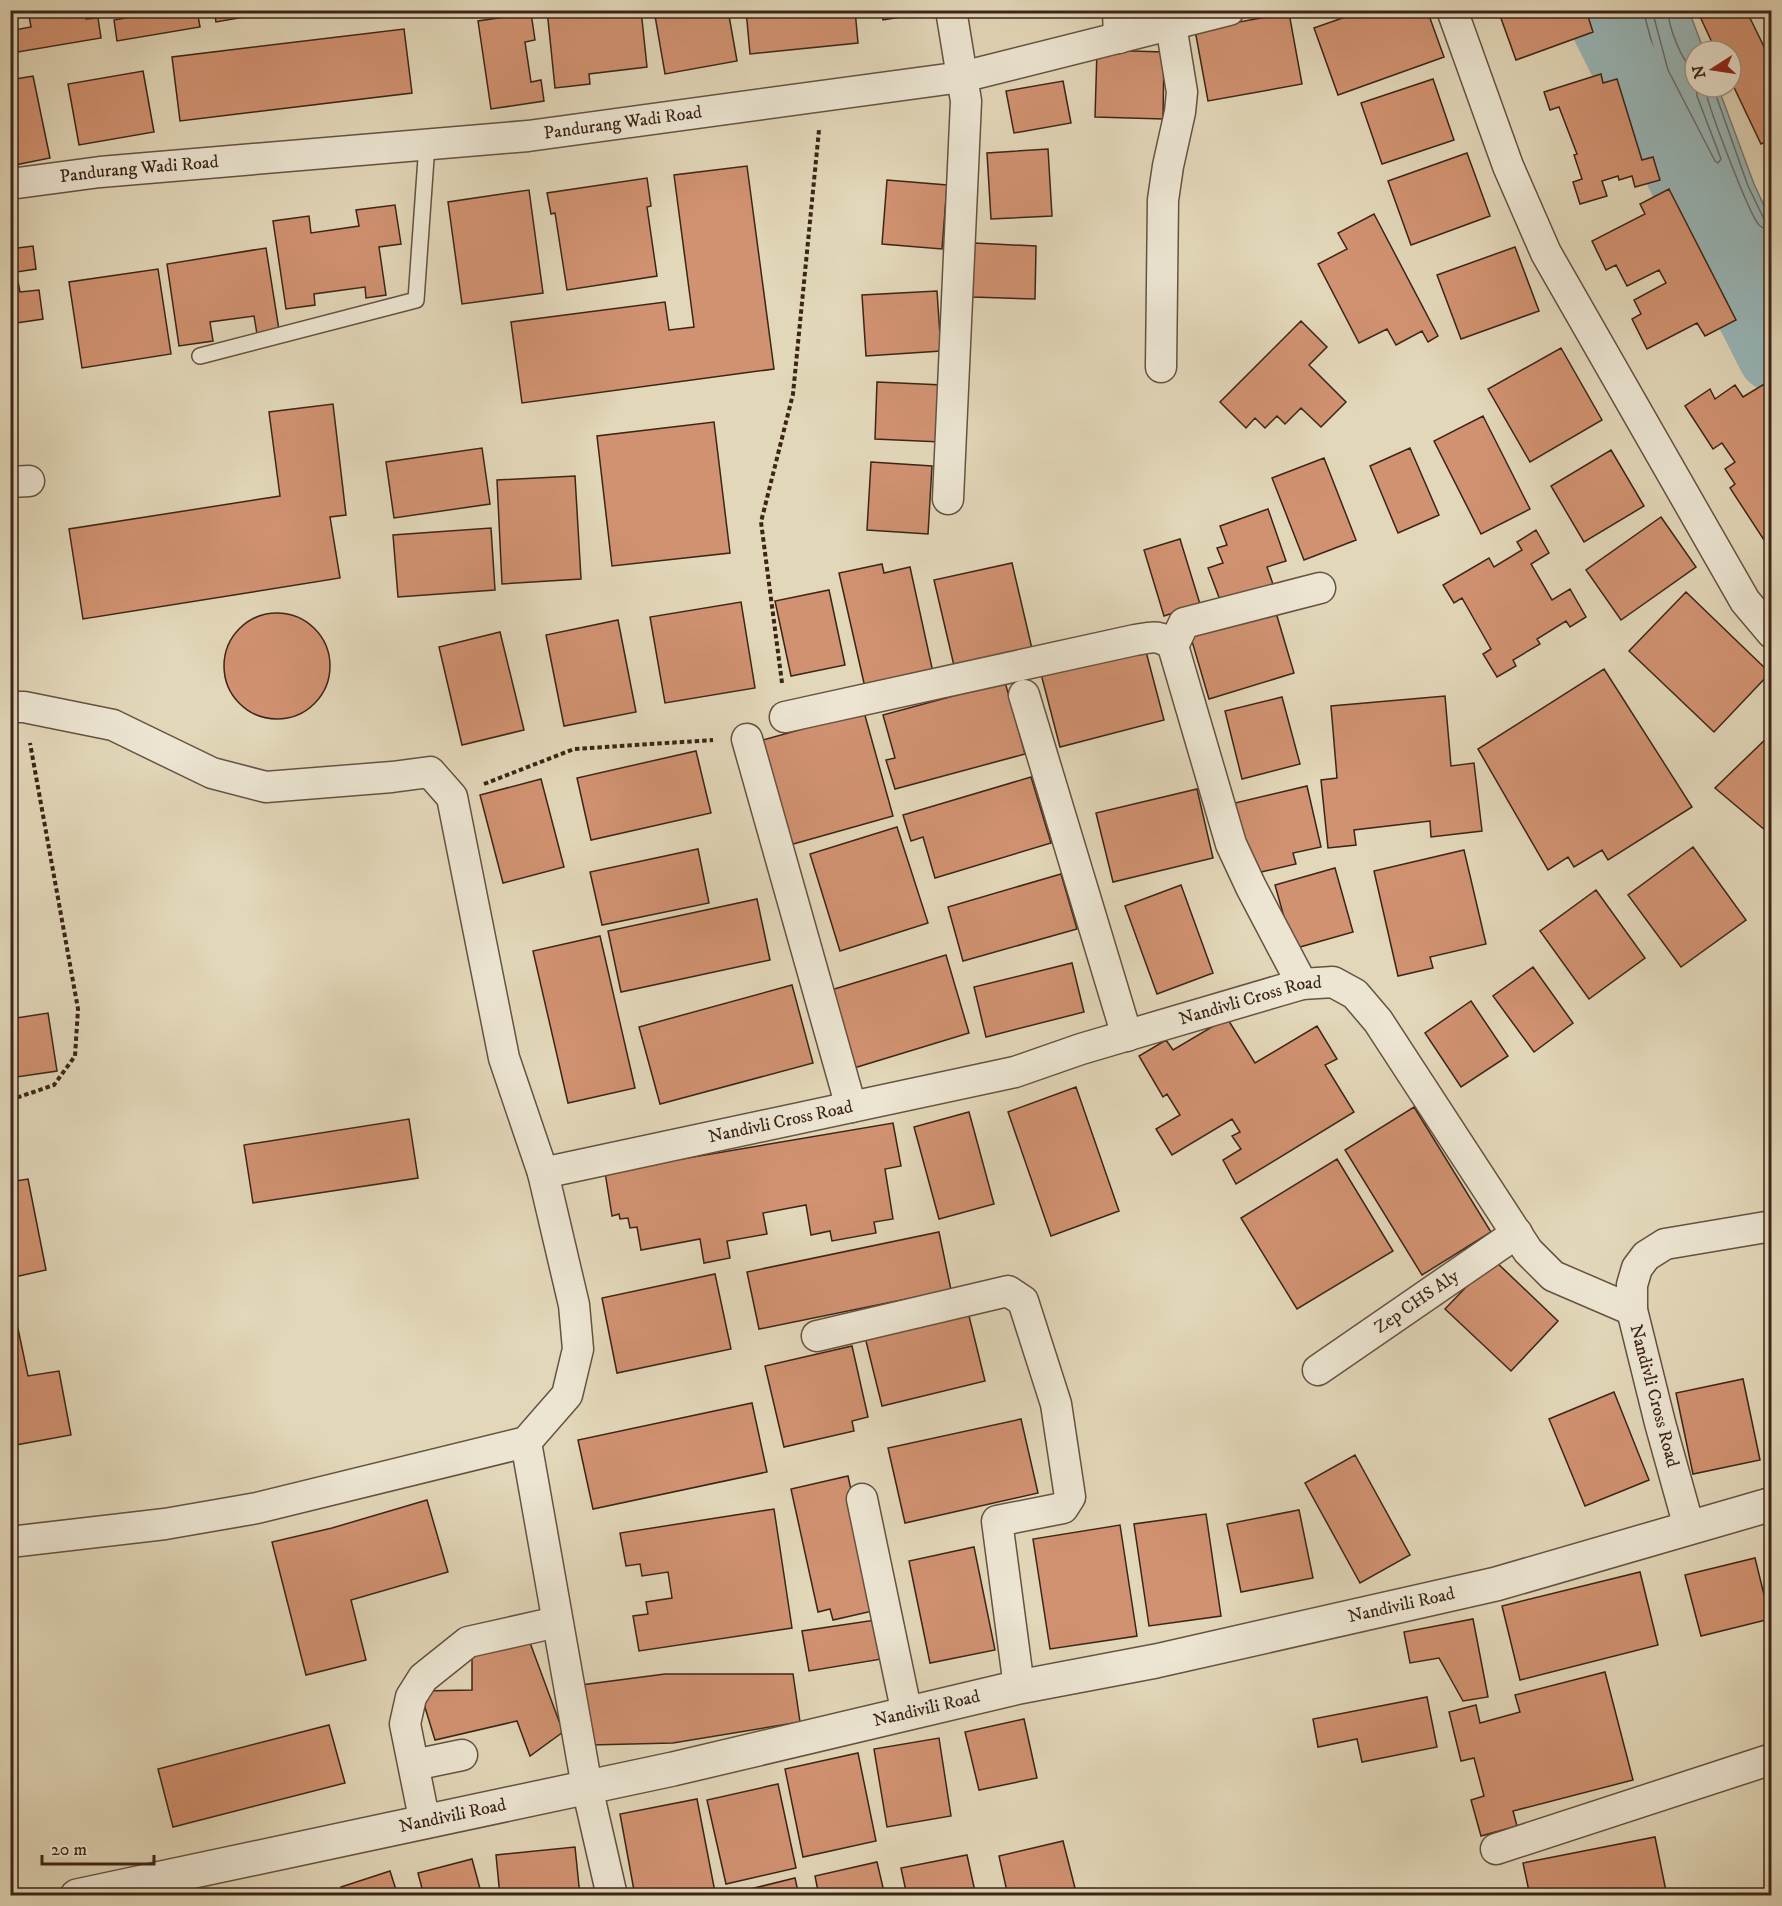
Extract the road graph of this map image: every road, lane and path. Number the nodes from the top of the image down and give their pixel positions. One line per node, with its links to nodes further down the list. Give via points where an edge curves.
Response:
1 (951, 10): 6 (street)
2 (1229, 10): 5 (street, Pandurang Wadi Road)
3 (1452, 10): 14 (street, via 1508,166 1546,253 1745,601)
4 (1118, 24): 5 (street, Pandurang Wadi Road); 6 (street, Pandurang Wadi Road)
5 (1171, 25): 11 (street, via 1182,92 1163,200)
6 (962, 77): 7 (street, Pandurang Wadi Road); 12 (street, via 966,101)
7 (822, 96): 8 (street, Pandurang Wadi Road, via 528,136); 18 (path, via 793,394 760,522)
8 (427, 144): 9 (street, Pandurang Wadi Road, via 100,172); 10 (lane, via 416,300)
9 (10, 184)
10 (200, 356)
11 (1161, 367)
12 (948, 499)
13 (1320, 588): 15 (street, via 1184,623)
14 (1772, 633)
15 (1173, 646): 18 (street, via 1157,637 1135,640); 21 (street, via 1231,844)
16 (1024, 694): 22 (street)
17 (17, 707): 20 (street, via 113,724 212,773 266,787 430,772); 23 (path, via 78,1009 75,1056 54,1085)
18 (785, 717)
19 (747, 739): 20 (path, via 574,750); 24 (street)
20 (452, 797): 25 (street, via 504,1058)
21 (1302, 984): 22 (street, Nandivli Cross Road); 27 (street, Nandivli Cross Road, via 1333,982 1355,994 1378,1021)
22 (1127, 1036): 24 (street, Nandivli Cross Road, via 1015,1072)
23 (10, 1100)
24 (851, 1107): 25 (street, Nandivli Cross Road)
25 (543, 1173): 31 (street, via 574,1305 578,1349 567,1395)
26 (1772, 1226): 28 (street, via 1665,1244 1646,1256 1638,1268 1632,1285)
27 (1517, 1233): 28 (street, Nandivli Cross Road, via 1528,1251 1553,1276); 30 (street, Zep CHS Aly)
28 (1632, 1310): 34 (street, Nandivli Cross Road)
29 (817, 1336): 37 (street, via 1008,1291 1023,1301 1056,1404 1070,1497 1063,1508 997,1521)
30 (1318, 1370)
31 (526, 1442): 35 (street, via 257,1508 165,1524); 36 (street)
32 (862, 1499): 38 (street)
33 (1772, 1504): 34 (street, Nandivili Road)
34 (1689, 1527): 37 (street, Nandivili Road, via 1496,1584 1156,1661)
35 (10, 1542)
36 (557, 1622): 41 (street, via 468,1642 423,1678 406,1713); 42 (street)
37 (1019, 1687): 38 (street, Nandivili Road)
38 (908, 1714): 42 (street, Nandivili Road)
39 (462, 1755): 41 (street)
40 (1772, 1759): 44 (street)
41 (414, 1765): 43 (street)
42 (586, 1787): 43 (street, Nandivili Road); 46 (street)
43 (424, 1823): 45 (street, Nandivili Road)
44 (1496, 1850)
45 (77, 1896)
46 (612, 1896)

